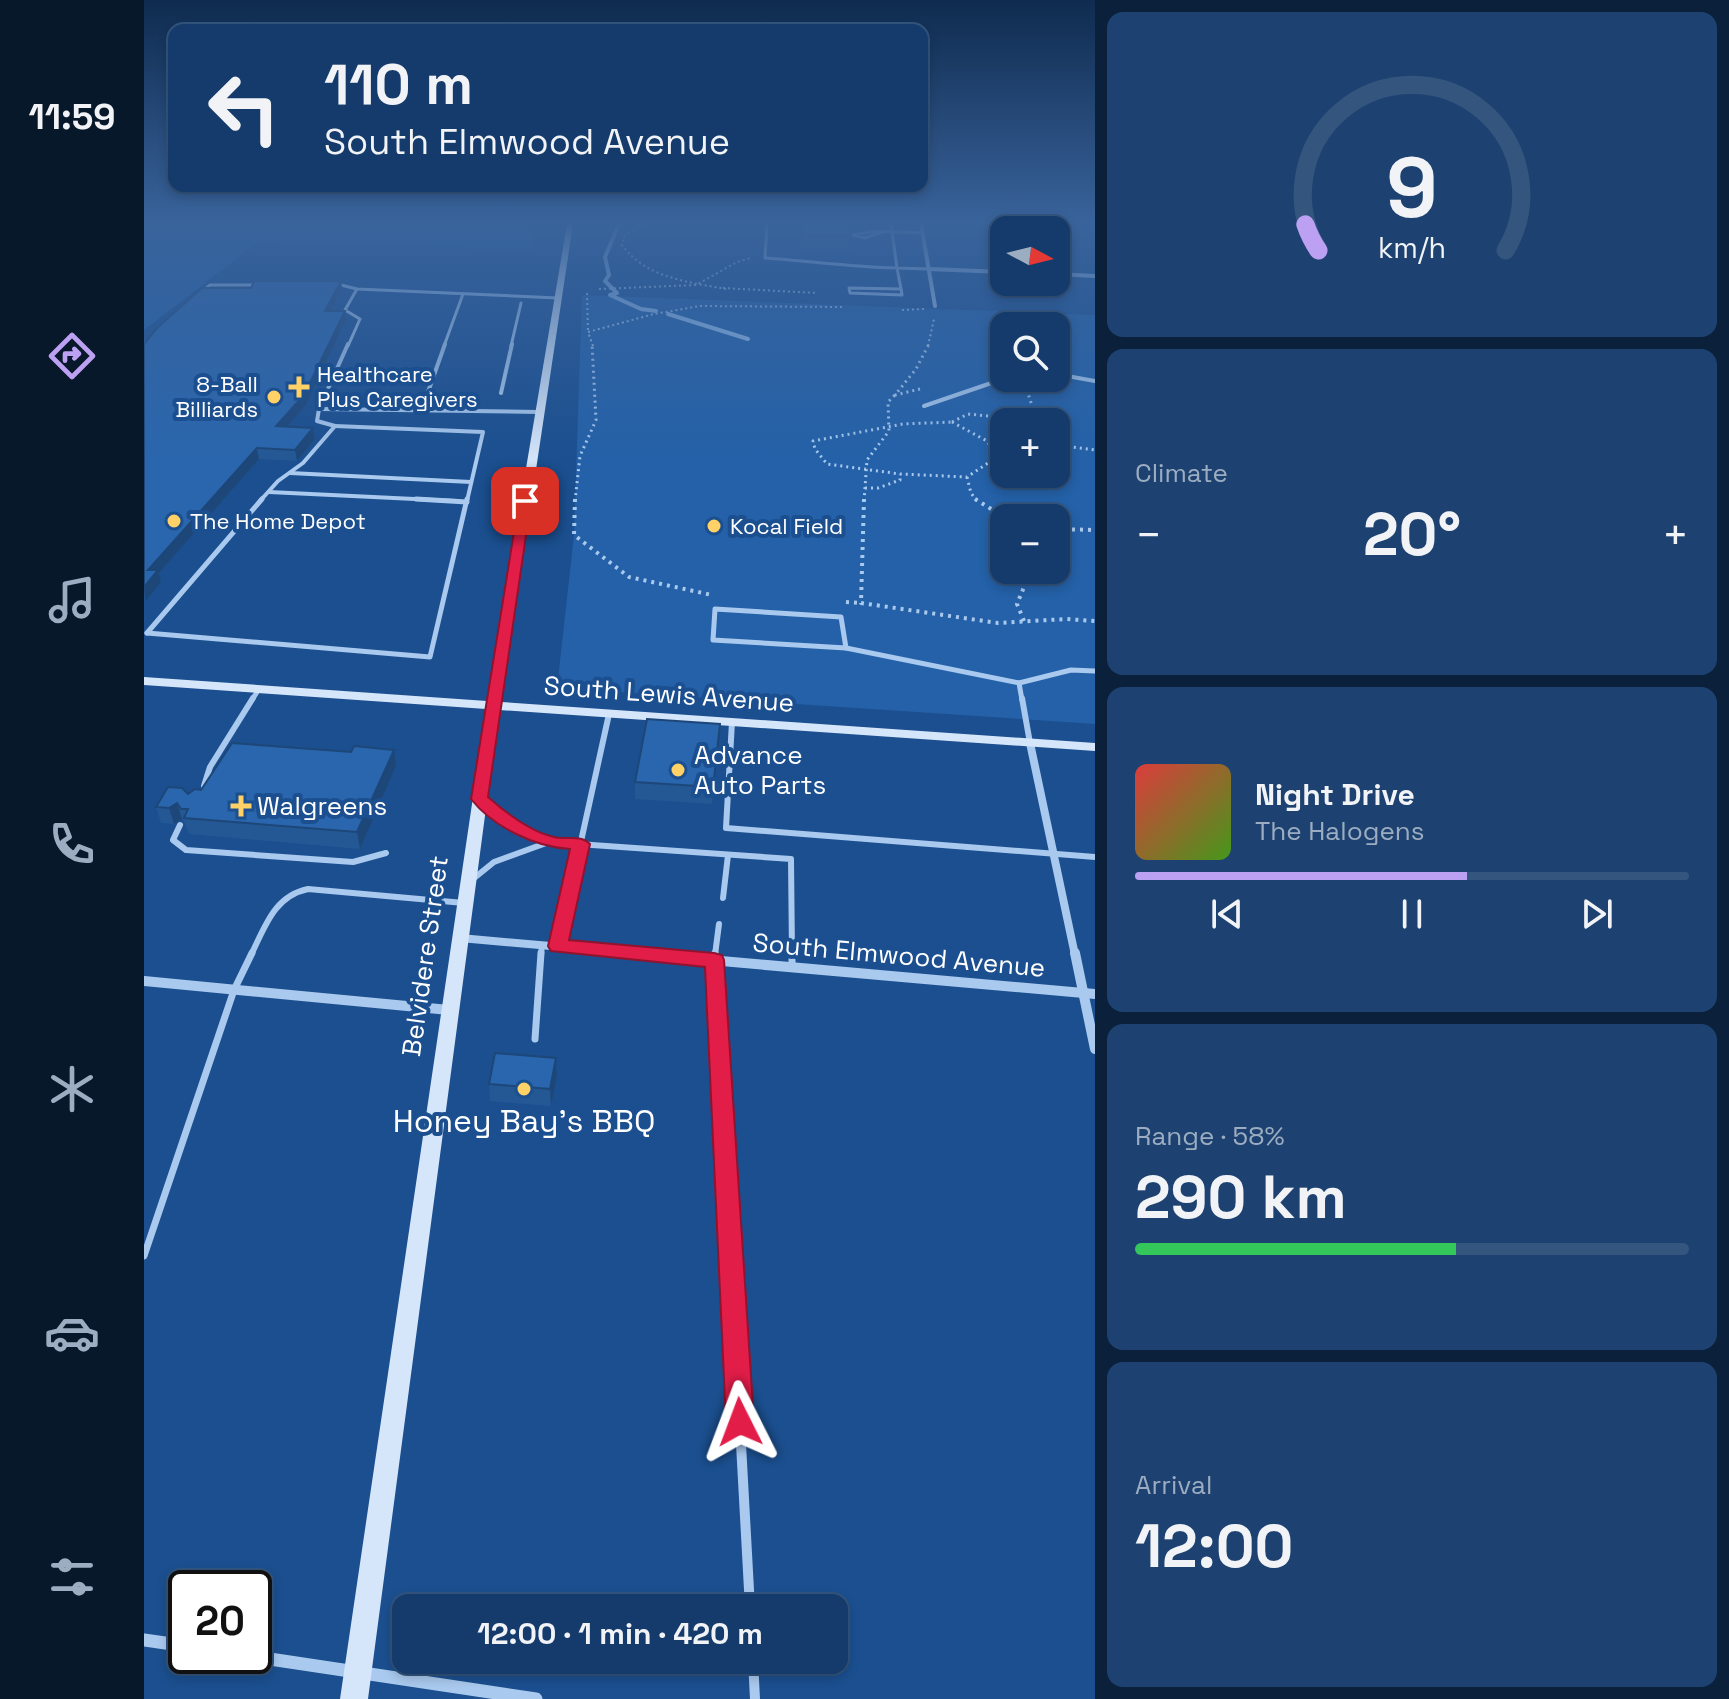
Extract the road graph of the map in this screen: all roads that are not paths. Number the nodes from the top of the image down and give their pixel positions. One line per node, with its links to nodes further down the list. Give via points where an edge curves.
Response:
1 (349, 303): 10 (lane, via 345,310 360,319)
2 (460, 303): 11 (lane)
3 (521, 303): 8 (lane)
4 (557, 303): 12 (main road, Belvidere Street)
5 (1070, 377): 6 (lane)
6 (1095, 381)
7 (990, 383): 9 (lane)
8 (501, 393)
9 (924, 406)
10 (319, 409): 11 (lane); 13 (lane, via 317,421)
11 (422, 409): 12 (lane)
12 (539, 412): 24 (main road, Belvidere Street)
13 (335, 426): 14 (lane); 15 (lane, via 483,432)
14 (290, 473): 15 (lane); 16 (lane)
15 (471, 482): 17 (lane)
16 (269, 492): 17 (lane); 18 (lane)
17 (467, 502): 18 (lane, via 430,657)
18 (145, 635)
19 (846, 648): 19 (lane, via 713,640 715,609 841,617); 22 (lane)
20 (1095, 671): 22 (lane, via 1071,670)
21 (144, 681): 23 (main road, South Lewis Avenue)
22 (1019, 683): 27 (lane)
23 (259, 689): 24 (main road, South Lewis Avenue); 29 (lane, via 210,767)
24 (493, 706): 25 (main road, South Lewis Avenue); 30 (main road, Belvidere Street)
25 (609, 714): 26 (main road, South Lewis Avenue); 33 (lane)
26 (732, 722): 27 (main road, South Lewis Avenue); 35 (lane, via 726,828)
27 (1030, 743): 28 (main road, South Lewis Avenue); 35 (street)
28 (1095, 747)
29 (200, 793)
30 (479, 799): 32 (lane, via 499,816); 38 (main road, Belvidere Street)
31 (180, 825): 34 (lane, via 173,840 186,850 353,862)
32 (549, 842): 33 (lane); 38 (lane, via 494,862)
33 (581, 844): 36 (lane); 44 (lane)
34 (386, 853)
35 (1054, 853): 37 (lane); 49 (street)
36 (728, 855): 39 (lane); 46 (lane, via 791,859)
37 (1095, 857)
38 (467, 883): 40 (main road, Belvidere Street)
39 (723, 898)
40 (465, 903): 42 (main road, Belvidere Street); 48 (lane, via 294,892 269,918)
41 (719, 924): 45 (lane)
42 (460, 938): 43 (street, South Elmwood Avenue); 51 (main road, Belvidere Street)
43 (542, 945): 44 (street, South Elmwood Avenue); 52 (lane)
44 (558, 946): 45 (street, South Elmwood Avenue)
45 (714, 960): 46 (street, South Elmwood Avenue); 55 (lane)
46 (792, 967): 49 (street, South Elmwood Avenue)
47 (144, 981): 48 (street)
48 (234, 990): 51 (street); 54 (lane)
49 (1083, 993): 50 (street, South Elmwood Avenue); 53 (street)
50 (1095, 994)
51 (450, 1010): 60 (main road, Belvidere Street)
52 (535, 1039)
53 (1095, 1049)
54 (144, 1256)
55 (749, 1594)
56 (144, 1640): 57 (street)
57 (168, 1643)
58 (272, 1662): 60 (street)
59 (754, 1674): 62 (lane)
60 (356, 1686): 61 (street)
61 (536, 1699)
62 (755, 1699)

